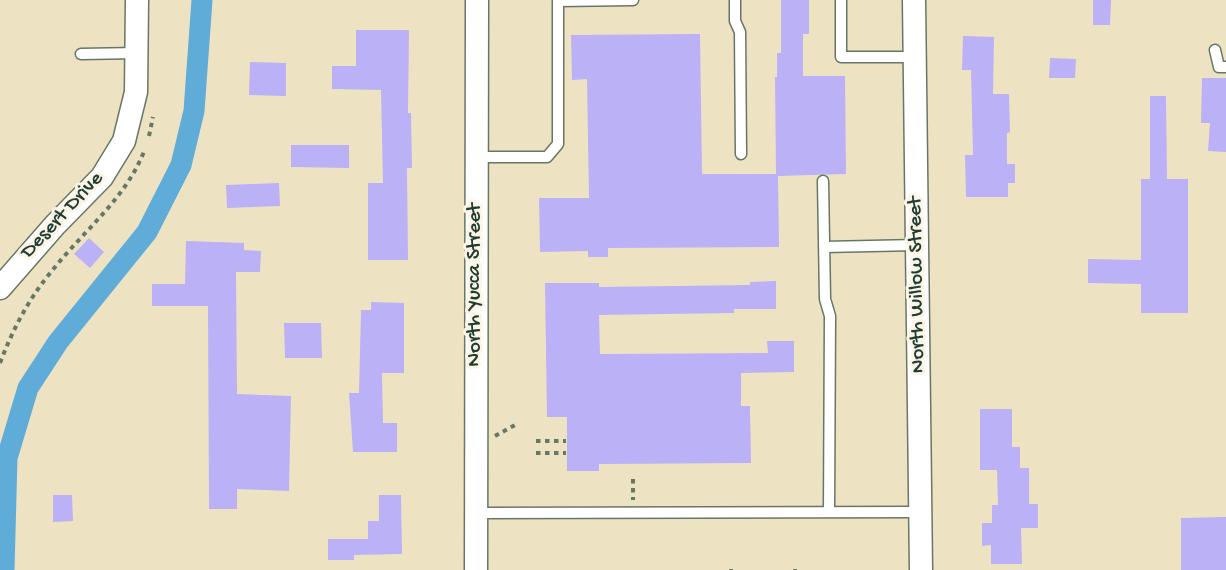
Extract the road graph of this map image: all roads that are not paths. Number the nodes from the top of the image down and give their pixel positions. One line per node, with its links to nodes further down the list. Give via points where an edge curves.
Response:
1 (137, 0): 8 (street, Desert Drive)
2 (477, 0): 13 (street, North Yucca Street)
3 (633, 0): 13 (lane, via 558,2 558,144 547,157)
4 (735, 0): 12 (lane, via 735,21 740,32)
5 (841, 0): 10 (lane, via 842,57)
6 (914, 0): 10 (street, North Willow Street)
7 (1215, 50): 11 (lane, via 1219,67)
8 (137, 53): 9 (lane); 17 (street, Desert Drive, via 136,92 124,141 102,177)
9 (81, 54)
10 (915, 57): 15 (street, North Willow Street)
11 (1226, 67)
12 (741, 154)
13 (476, 157): 20 (street, North Yucca Street)
14 (823, 181): 16 (lane)
15 (917, 245): 16 (lane); 19 (street, North Willow Street)
16 (824, 247): 18 (lane, via 825,299 830,316)
17 (0, 288)
18 (829, 512): 19 (lane); 20 (lane)
19 (920, 512): 22 (street, North Willow Street)
20 (476, 513): 21 (street, North Yucca Street)
21 (476, 570)
22 (921, 570)

